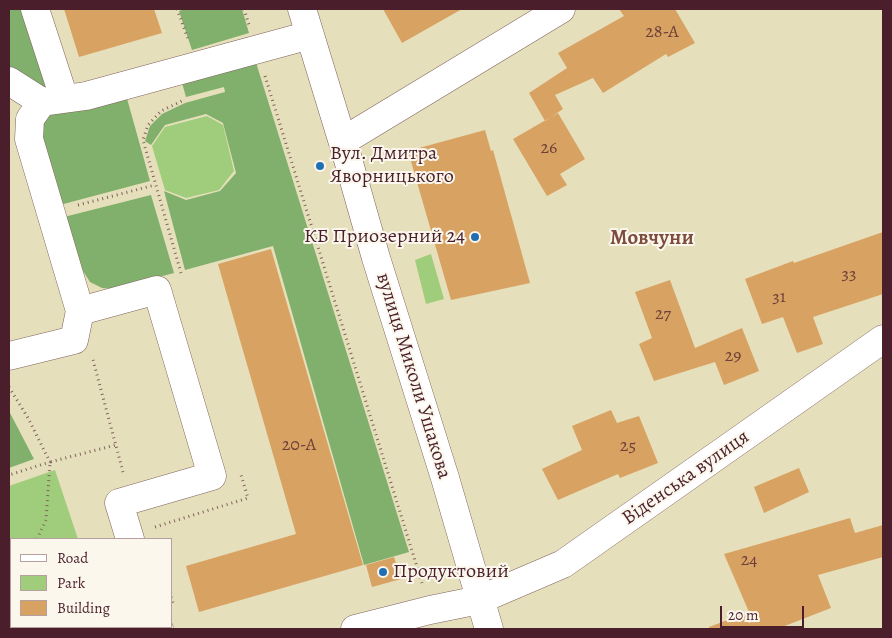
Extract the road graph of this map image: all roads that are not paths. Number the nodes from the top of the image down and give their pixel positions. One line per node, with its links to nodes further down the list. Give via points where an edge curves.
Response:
1 (35, 9): 6 (street)
2 (302, 9): 4 (street, вулиця Миколи Ушакова)
3 (561, 9): 7 (street)
4 (310, 35): 6 (street, via 86,96); 7 (street, вулиця Миколи Ушакова)
5 (9, 81): 6 (street)
6 (53, 100): 8 (street, via 30,119 29,139)
7 (343, 141): 12 (street, вулиця Миколи Ушакова)
8 (80, 311): 10 (street, via 74,340); 11 (street, via 157,290 212,476 119,503)
9 (883, 339): 12 (street, Віденська вулиця, via 564,564)
10 (9, 356)
11 (130, 538)
12 (479, 600): 13 (street, Віденська вулиця); 14 (street, вулиця Миколи Ушакова)
13 (355, 629)
14 (488, 629)

